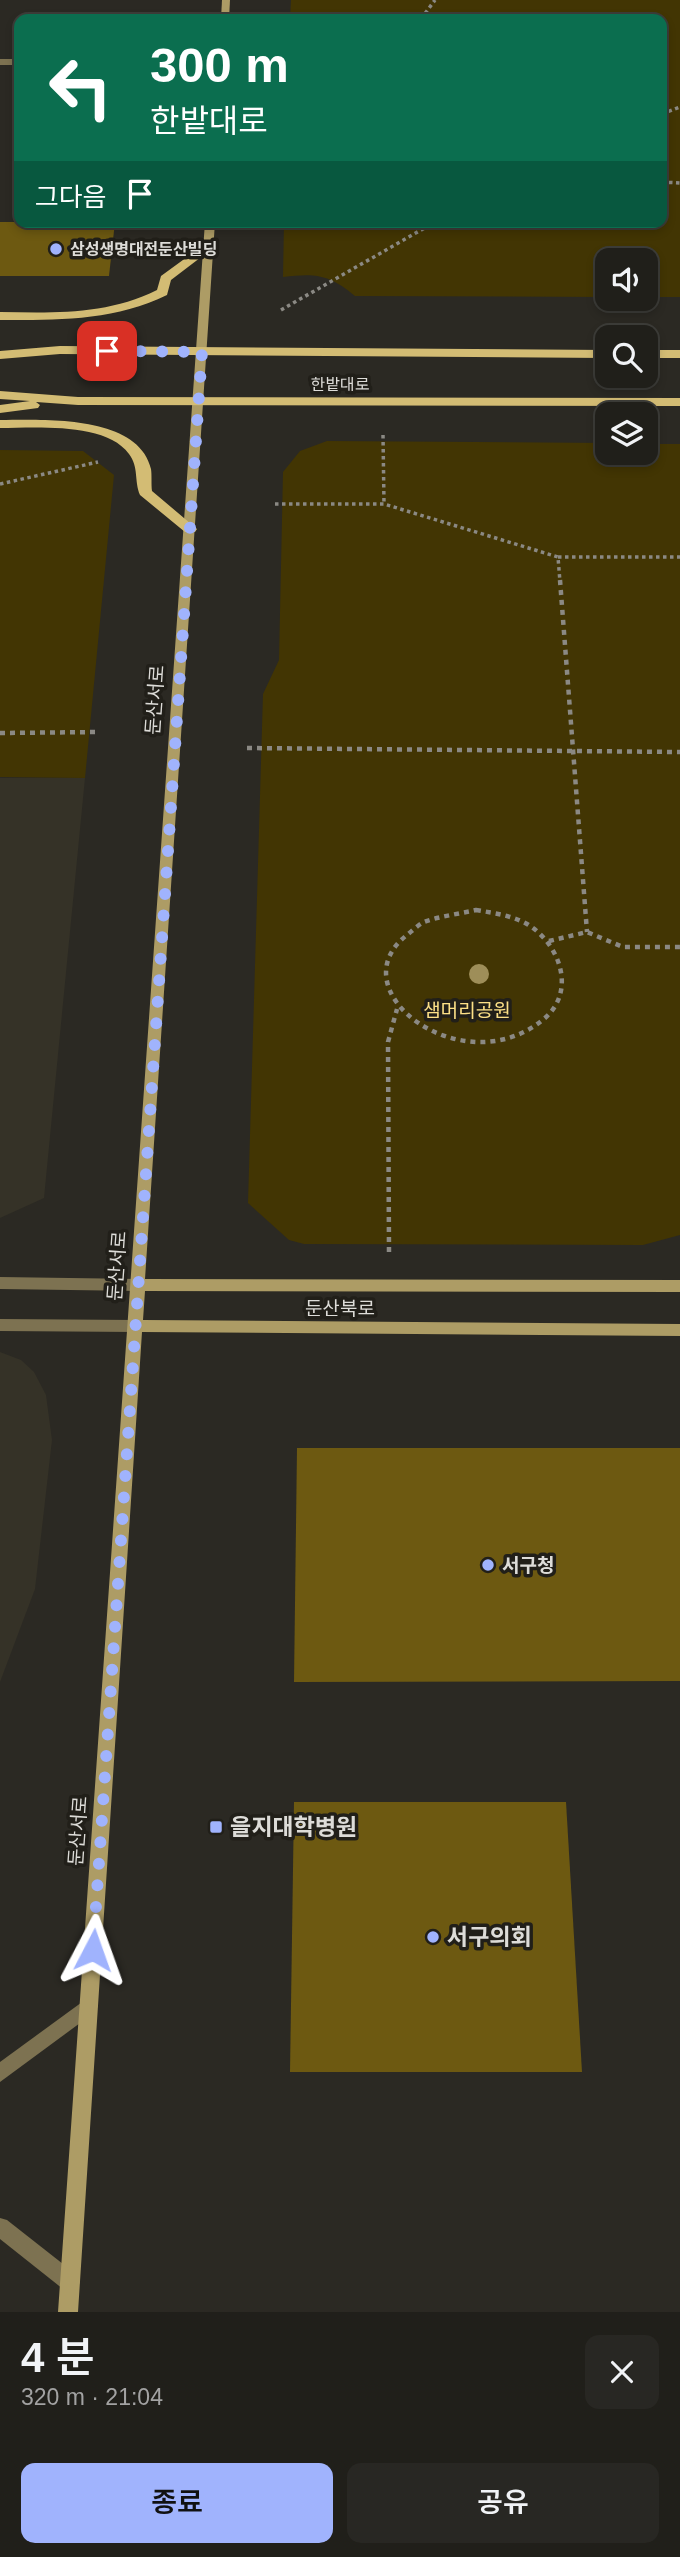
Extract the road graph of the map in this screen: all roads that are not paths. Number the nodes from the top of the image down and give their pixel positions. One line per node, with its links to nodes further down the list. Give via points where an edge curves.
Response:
1 (210, 228): 2 (main road, 둔산서로)
2 (209, 245): 3 (main road, via 165,279 163,292 116,311); 6 (main road, 둔산서로)
3 (0, 316)
4 (0, 342): 5 (main road)
5 (60, 350): 6 (main road, 한밭대로); 10 (main road, 한밭대로)
6 (202, 352): 7 (main road, 한밭대로); 13 (main road, 둔산서로)
7 (595, 354)
8 (658, 354): 9 (main road)
9 (680, 354)
10 (0, 355)
11 (0, 395): 12 (main road, 한밭대로)
12 (78, 401): 13 (main road, 한밭대로); 15 (main road)
13 (199, 401): 14 (main road, 한밭대로); 17 (main road, 둔산서로)
14 (680, 402)
15 (0, 409)
16 (0, 424): 17 (main road, via 75,426 110,433 141,458 148,474 145,492)
17 (190, 529): 19 (main road, 둔산서로)
18 (0, 1283): 19 (street, 둔산북로)
19 (139, 1285): 20 (main road, 둔산북로); 22 (main road, 둔산서로)
20 (680, 1286)
21 (0, 1325): 22 (street, 둔산북로)
22 (136, 1326): 23 (main road, 둔산북로); 24 (main road, 둔산서로)
23 (680, 1330)
24 (89, 2006): 25 (street); 27 (main road, 둔산서로)
25 (0, 2073)
26 (0, 2227): 27 (street)
27 (70, 2282): 28 (main road, 둔산서로)
28 (68, 2312)

